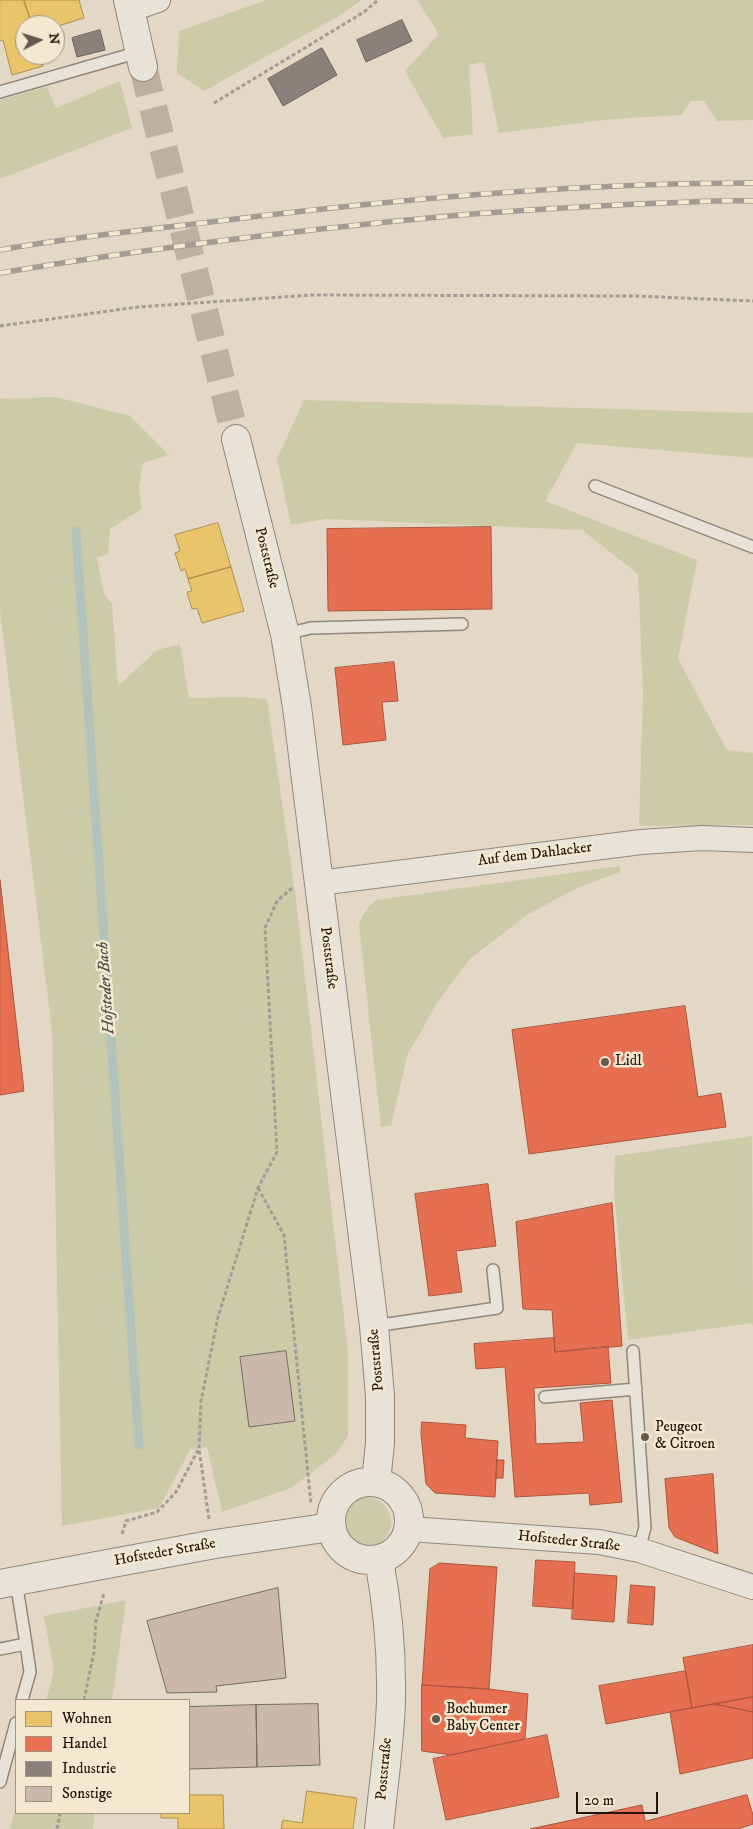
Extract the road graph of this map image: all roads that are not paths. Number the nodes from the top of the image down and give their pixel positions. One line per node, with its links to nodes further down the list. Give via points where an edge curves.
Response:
1 (158, 0): 2 (street)
2 (129, 5): 3 (street)
3 (141, 60): 4 (lane)
4 (0, 92)
5 (236, 439): 9 (street, Poststraße)
6 (595, 486): 7 (lane)
7 (753, 547)
8 (462, 624): 9 (lane, via 311,628)
9 (285, 634): 11 (street, Poststraße)
10 (753, 840): 11 (street, Auf dem Dahlacker, via 702,838 641,842)
11 (319, 883): 13 (street, Poststraße)
12 (493, 1270): 13 (lane, via 497,1308)
13 (374, 1326): 17 (street, Poststraße, via 380,1396)
14 (633, 1351): 15 (lane)
15 (636, 1389): 16 (lane); 20 (lane, via 645,1527)
16 (545, 1397)
17 (376, 1482): 18 (street, via 354,1485 345,1491); 19 (street, via 399,1494 406,1504)
18 (322, 1528): 21 (street, via 347,1553 357,1558); 22 (street, Hofsteder Straße)
19 (409, 1529): 20 (street, Hofsteder Straße, via 599,1542); 21 (street, via 398,1549)
20 (639, 1550): 23 (street, Hofsteder Straße)
21 (379, 1560): 29 (street, Poststraße, via 387,1603 391,1693)
22 (8, 1582): 24 (lane)
23 (753, 1587)
24 (26, 1644): 25 (lane); 26 (lane, via 30,1672)
25 (0, 1649)
26 (22, 1699)
27 (15, 1727): 28 (lane)
28 (0, 1782)
29 (379, 1829)

